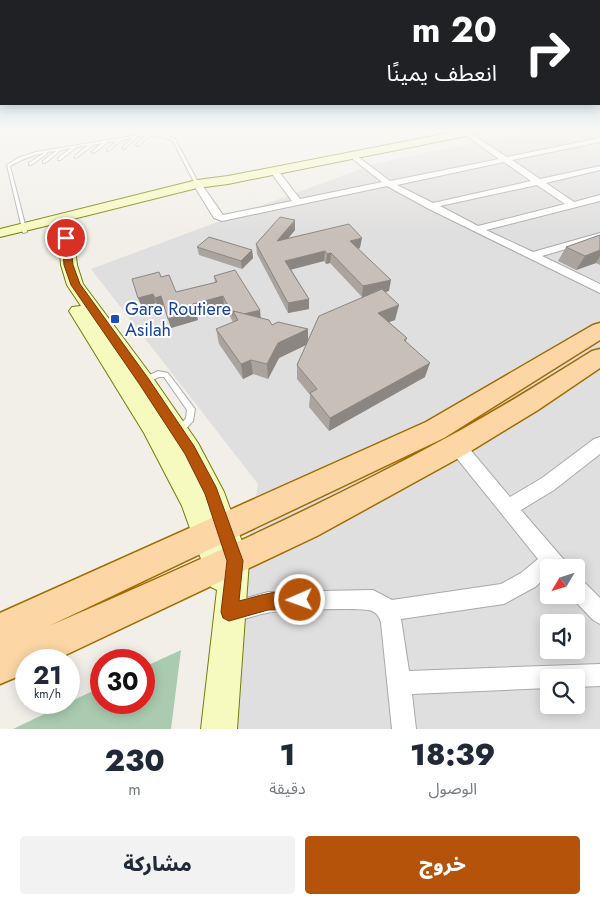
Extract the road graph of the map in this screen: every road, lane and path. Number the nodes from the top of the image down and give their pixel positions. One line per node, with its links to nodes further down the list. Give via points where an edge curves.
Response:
1 (10, 165): 17 (lane)
2 (187, 165): 11 (lane)
3 (298, 165): 8 (street)
4 (366, 165): 10 (street)
5 (476, 165): 10 (street)
6 (512, 165): 9 (street)
7 (600, 168): 9 (street)
8 (273, 170): 11 (street); 13 (street)
9 (539, 182): 14 (street); 15 (street)
10 (389, 184): 13 (street); 15 (street)
11 (199, 187): 13 (street, via 217,216 222,218); 16 (street); 17 (street)
12 (600, 198): 14 (street)
13 (297, 202)
14 (573, 204): 18 (street)
15 (430, 206): 18 (street)
16 (59, 224): 17 (street); 28 (street, via 75,285 190,450 211,492); 28 (street, via 55,264 61,284 152,426 193,501)
17 (25, 228): 19 (street)
18 (477, 230): 21 (street)
19 (0, 234)
20 (600, 236): 21 (street)
21 (532, 256): 22 (street)
22 (600, 289)
23 (600, 330): 28 (main road, via 434,430 310,490)
24 (600, 358): 26 (main road)
25 (600, 444): 27 (street, via 548,484)
26 (457, 446): 27 (street); 31 (main road, via 378,489)
27 (508, 508): 29 (street)
28 (215, 531): 31 (street); 35 (main road)
29 (550, 559)
30 (540, 573): 33 (street, via 504,594)
31 (228, 585): 33 (street, via 268,602 372,600); 36 (main road); 39 (street)
32 (585, 597): 34 (street)
33 (388, 611): 38 (street)
34 (600, 613)
35 (0, 631)
36 (0, 666)
37 (600, 675): 38 (street)
38 (400, 683): 40 (street)
39 (219, 729)
40 (404, 729)

